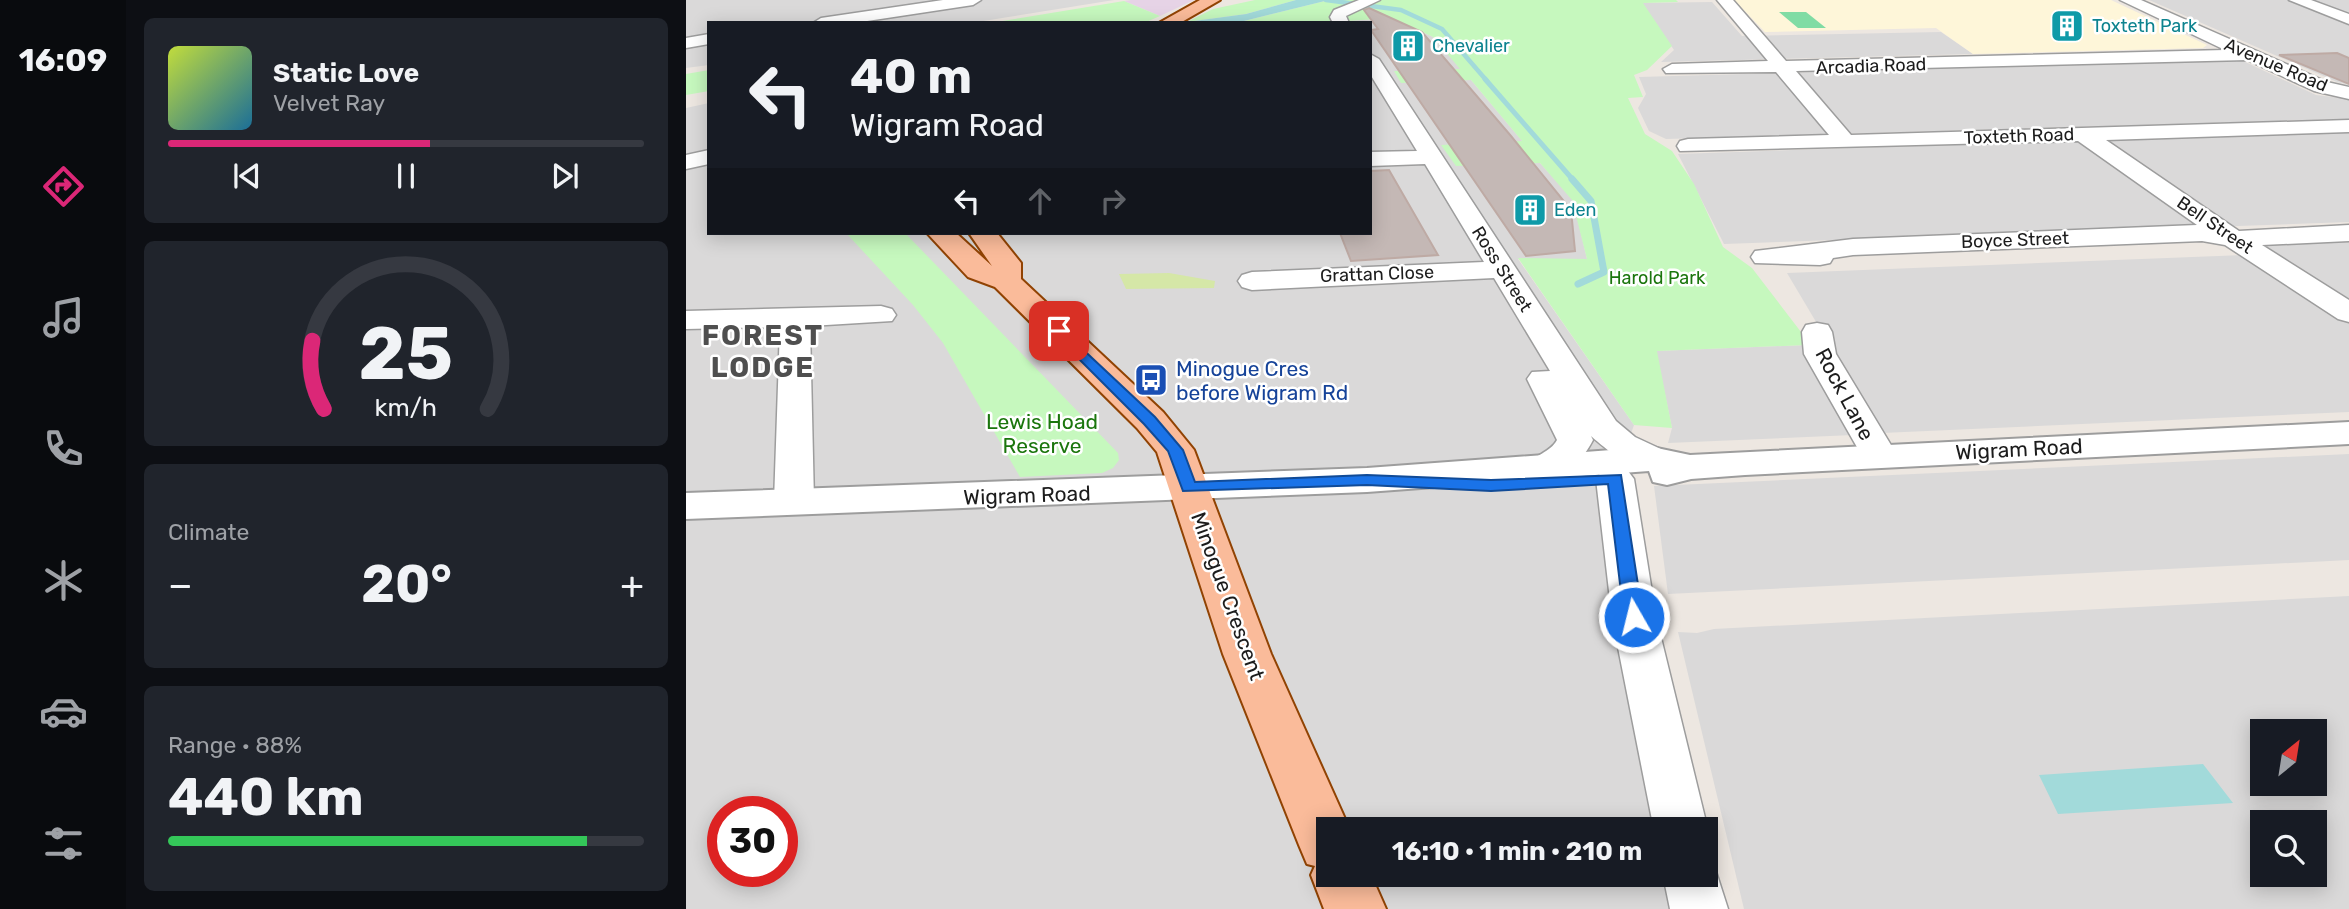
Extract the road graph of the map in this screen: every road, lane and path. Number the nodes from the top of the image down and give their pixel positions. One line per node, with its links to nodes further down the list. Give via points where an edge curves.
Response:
1 (973, 0): 9 (street)
2 (1212, 0): 7 (main road)
3 (1725, 0): 14 (street)
4 (2128, 0): 13 (street, Avenue Road)
5 (2297, 0): 8 (street)
6 (1362, 3): 10 (street, via 1339,14)
7 (1174, 19)
8 (2349, 19)
9 (834, 21)
10 (1343, 21)
11 (707, 39): 12 (street)
12 (686, 43)
13 (2245, 53): 14 (street, Arcadia Road); 17 (street, Avenue Road, via 2321,87)
14 (1782, 65): 15 (street, Arcadia Road); 20 (street)
15 (1672, 69)
16 (1373, 74): 23 (street, Ross Street)
17 (2349, 93)
18 (2349, 126): 19 (street, Toxteth Road)
19 (2083, 134): 20 (street, Toxteth Road); 30 (street, Bell Street)
20 (1845, 141): 21 (street, Toxteth Road)
21 (1688, 146)
22 (1372, 153): 23 (street)
23 (1420, 154): 25 (street); 32 (street, Ross Street)
24 (707, 157): 26 (street)
25 (1372, 159)
26 (686, 162)
27 (2349, 233): 30 (street, Boyce Street)
28 (943, 235): 33 (main road, Minogue Crescent, via 978,271)
29 (985, 235): 33 (main road, Minogue Crescent, via 1007,263)
30 (2233, 239): 31 (street, Boyce Street, via 2217,244 1863,260); 35 (street, Bell Street)
31 (1765, 257)
32 (1491, 269): 34 (street, Grattan Close); 42 (street, Ross Street, via 1603,428 1622,445); 43 (street, Ross Street, via 1574,435 1570,451)
33 (1006, 281): 47 (main road, Minogue Crescent, via 1150,420 1175,450)
34 (1252, 281)
35 (2349, 313)
36 (881, 315): 37 (street)
37 (795, 317): 38 (street); 48 (street)
38 (686, 320)
39 (1817, 332): 41 (street, Rock Lane, via 1820,354)
40 (2349, 433): 41 (street, Wigram Road)
41 (1879, 455): 44 (street, Wigram Road)
42 (1652, 459): 43 (street, Wigram Road); 44 (street, Wigram Road)
43 (1545, 466): 46 (street, Wigram Road)
44 (1690, 467): 45 (street, Wigram Road)
45 (1615, 479): 46 (street, Wigram Road, via 1491,486); 51 (street, via 1634,617)
46 (1367, 480): 47 (street, Wigram Road)
47 (1189, 487): 48 (street, Wigram Road); 50 (main road, Minogue Crescent, via 1247,654)
48 (794, 502): 49 (street, Wigram Road)
49 (686, 506)
50 (1316, 817)
51 (1678, 817)
52 (1346, 887): 54 (main road)
53 (1694, 887): 55 (street)
54 (1355, 909)
55 (1699, 909)

